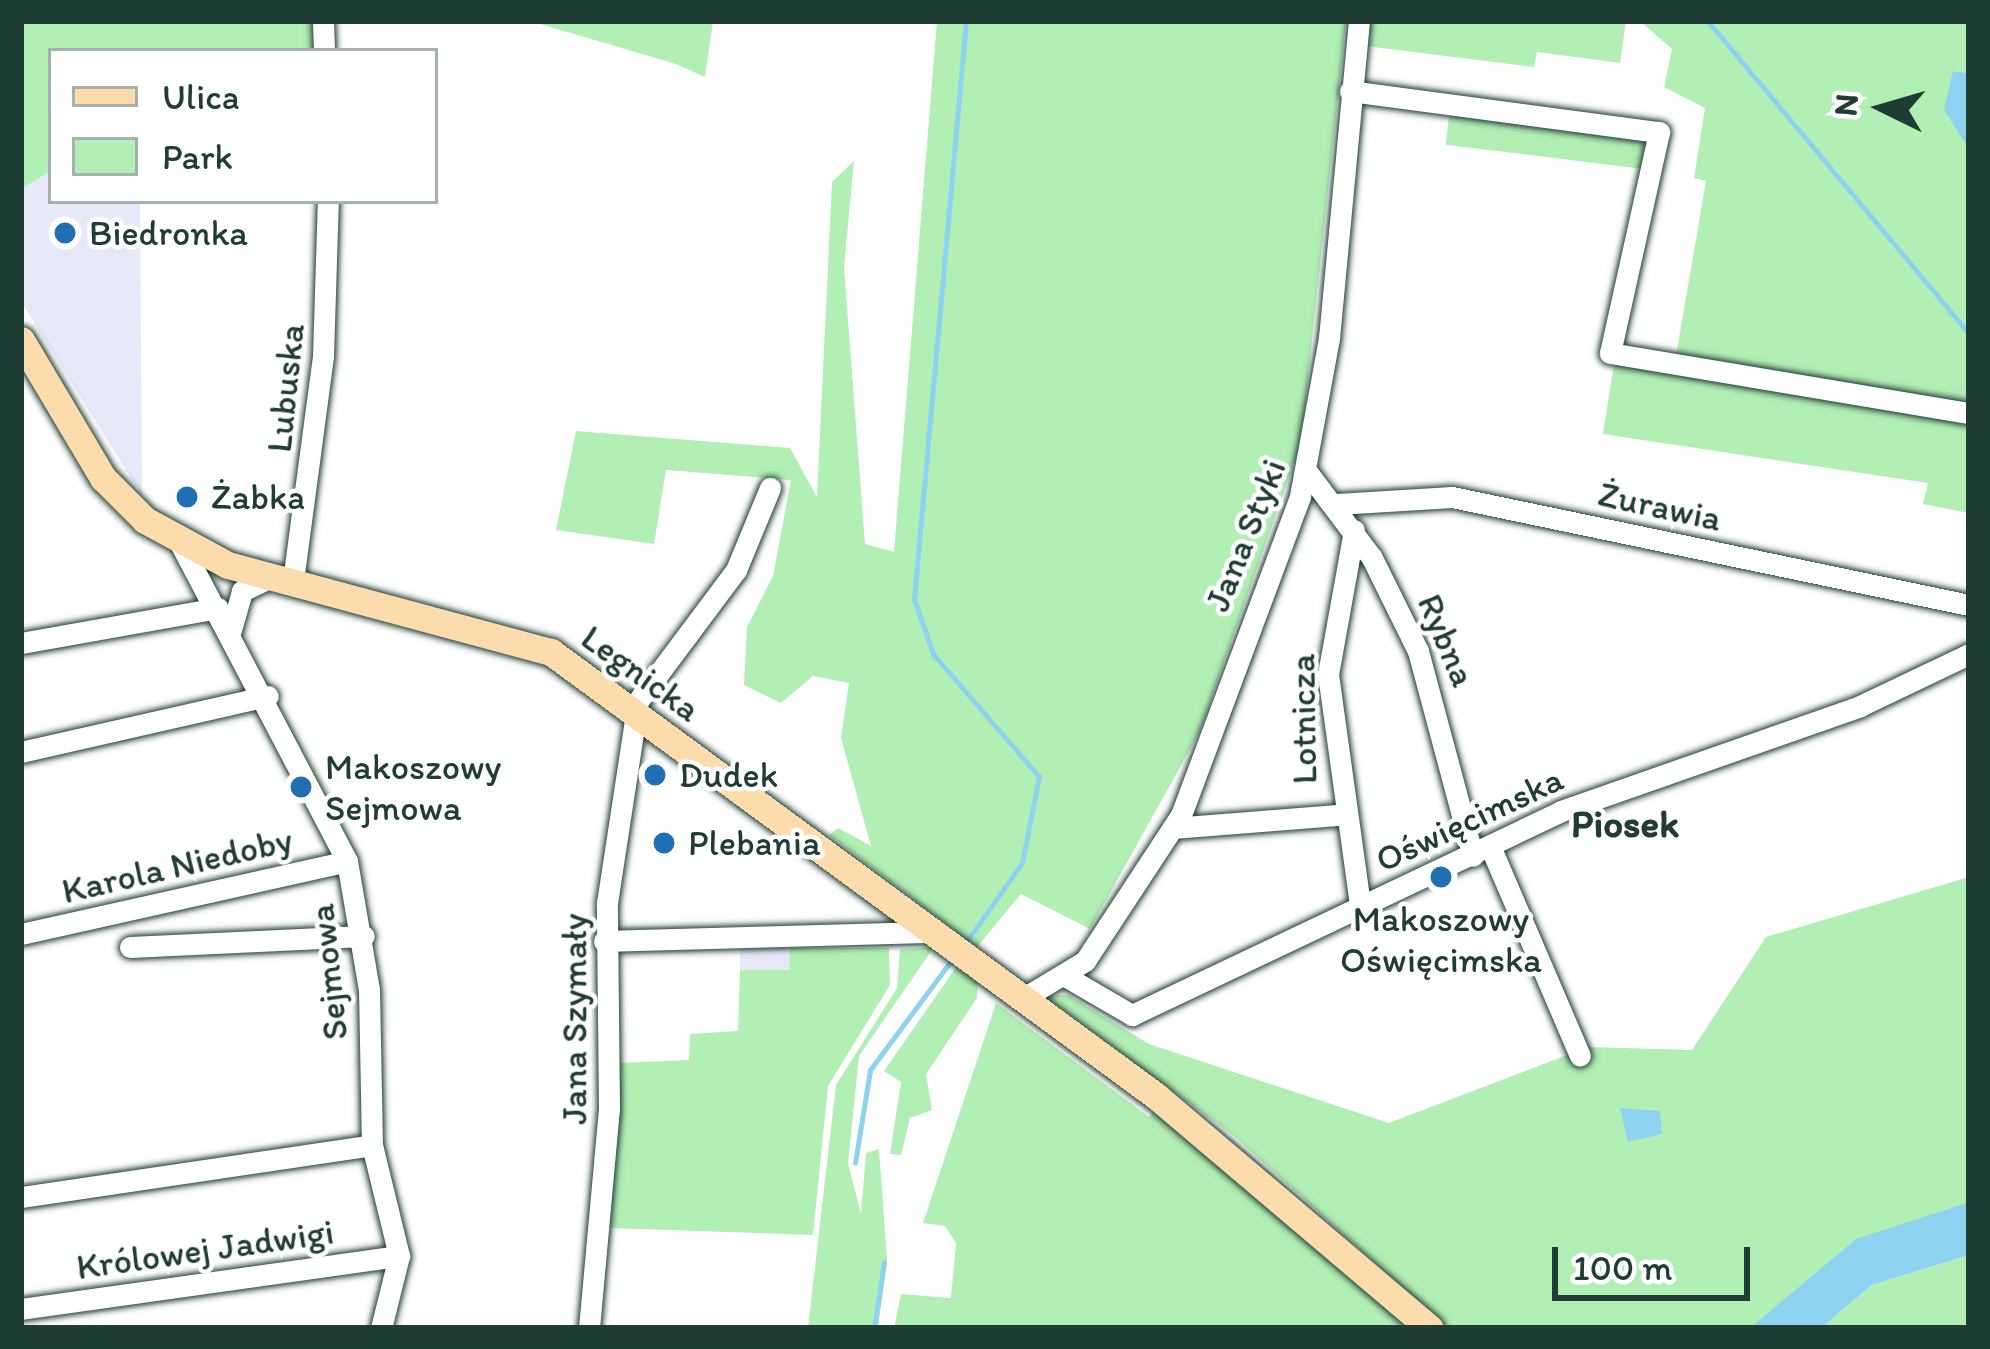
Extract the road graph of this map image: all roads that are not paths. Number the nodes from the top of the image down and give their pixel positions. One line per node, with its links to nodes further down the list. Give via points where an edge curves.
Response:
1 (1360, 21): 2 (street, Jana Styki)
2 (1350, 91): 5 (street, via 1659,131 1610,353); 6 (street, Jana Styki)
3 (328, 204): 11 (street, Lubuska, via 323,356)
4 (21, 340): 10 (main road, Legnicka, via 117,496)
5 (1969, 412)
6 (1308, 472): 8 (street, Rybna); 23 (street, Jana Styki)
7 (770, 488): 20 (street, via 736,570)
8 (1337, 504): 9 (street, Rybna); 12 (street, Żurawia, via 1452,497)
9 (1354, 530): 22 (street, Lotnicza, via 1328,666); 24 (street, Rybna, via 1438,702)
10 (179, 543): 11 (main road, Legnicka); 13 (street, Sejmowa)
11 (283, 579): 14 (street, via 236,598); 20 (main road, Legnicka, via 517,635)
12 (1969, 605)
13 (218, 608): 14 (street, Sejmowa); 15 (street)
14 (232, 631): 19 (street, Sejmowa)
15 (21, 643)
16 (1969, 654): 18 (street, Oświęcimska)
17 (1969, 675): 18 (street, Oświęcimska)
18 (1920, 682): 24 (street, Oświęcimska, via 1614,789)
19 (268, 696): 21 (street); 25 (street, Sejmowa)
20 (636, 712): 28 (main road, Legnicka); 30 (street, Jana Szymały)
21 (21, 752)
22 (1339, 815): 23 (street); 26 (street, Lotnicza)
23 (1173, 828): 32 (street, Jana Styki)
24 (1481, 851): 26 (street, Oświęcimska); 34 (street, Rybna)
25 (347, 861): 27 (street, Karola Niedoby); 29 (street, Sejmowa)
26 (1360, 906): 32 (street, Oświęcimska, via 1132,1015)
27 (21, 934)
28 (938, 935): 30 (street); 33 (main road, Legnicka)
29 (364, 936): 31 (street, Karola Niedoby); 35 (street, Sejmowa)
30 (604, 941): 40 (street, Jana Szymały, via 609,1108)
31 (130, 946)
32 (1064, 976): 33 (street, Jana Styki)
33 (1022, 999): 41 (main road, Legnicka, via 1289,1201)
34 (1580, 1056)
35 (372, 1145): 36 (street); 37 (street, Sejmowa)
36 (21, 1197)
37 (399, 1256): 38 (street, Królowej Jadwigi); 39 (street, Sejmowa)
38 (21, 1309)
39 (381, 1328)
40 (589, 1328)
41 (1430, 1328)

